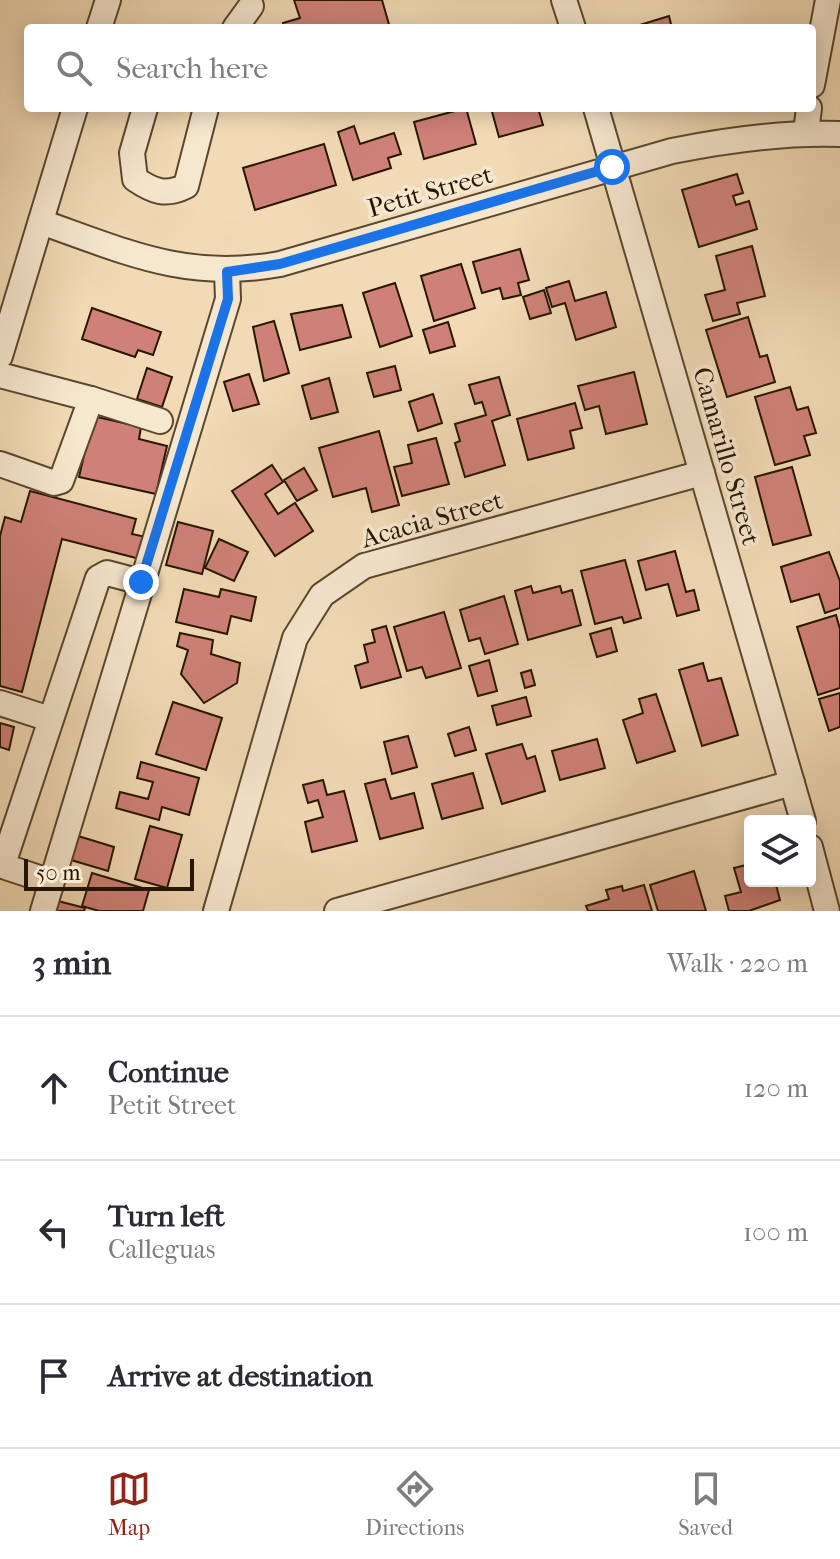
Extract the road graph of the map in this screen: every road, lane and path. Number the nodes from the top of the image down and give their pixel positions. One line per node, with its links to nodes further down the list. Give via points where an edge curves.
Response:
1 (564, 0): 5 (street)
2 (828, 0): 6 (street)
3 (251, 6): 4 (street)
4 (238, 24)
5 (572, 24)
6 (828, 59): 7 (street)
7 (816, 78)
8 (74, 112): 16 (street)
9 (144, 112): 10 (street, via 132,153 135,179 170,194 186,186)
10 (205, 112)
11 (597, 112): 15 (street, Camarillo Street)
12 (809, 112): 13 (street)
13 (806, 133): 14 (street, Petit Street); 15 (street, Petit Street, via 731,140)
14 (840, 134)
15 (612, 167): 17 (street, Petit Street, via 280,264); 23 (street, Camarillo Street)
16 (41, 222): 17 (street, Petit Street, via 162,264); 18 (street)
17 (227, 272): 24 (street, via 228,299)
18 (0, 356)
19 (0, 375): 20 (street)
20 (91, 399): 21 (street); 22 (street, via 61,481)
21 (160, 421)
22 (0, 464)
23 (702, 473): 27 (street, Camarillo Street); 32 (street, Acacia Street, via 364,566 322,595 295,638)
24 (141, 582): 26 (street, via 107,573 98,578); 30 (street)
25 (0, 703): 26 (street)
26 (50, 719): 30 (street, via 4,861 6,867)
27 (792, 783): 28 (street, Camarillo Street); 33 (street)
28 (801, 815)
29 (816, 870): 34 (street)
30 (51, 882): 31 (street)
31 (43, 911)
32 (216, 911)
33 (337, 911)
34 (827, 911)

